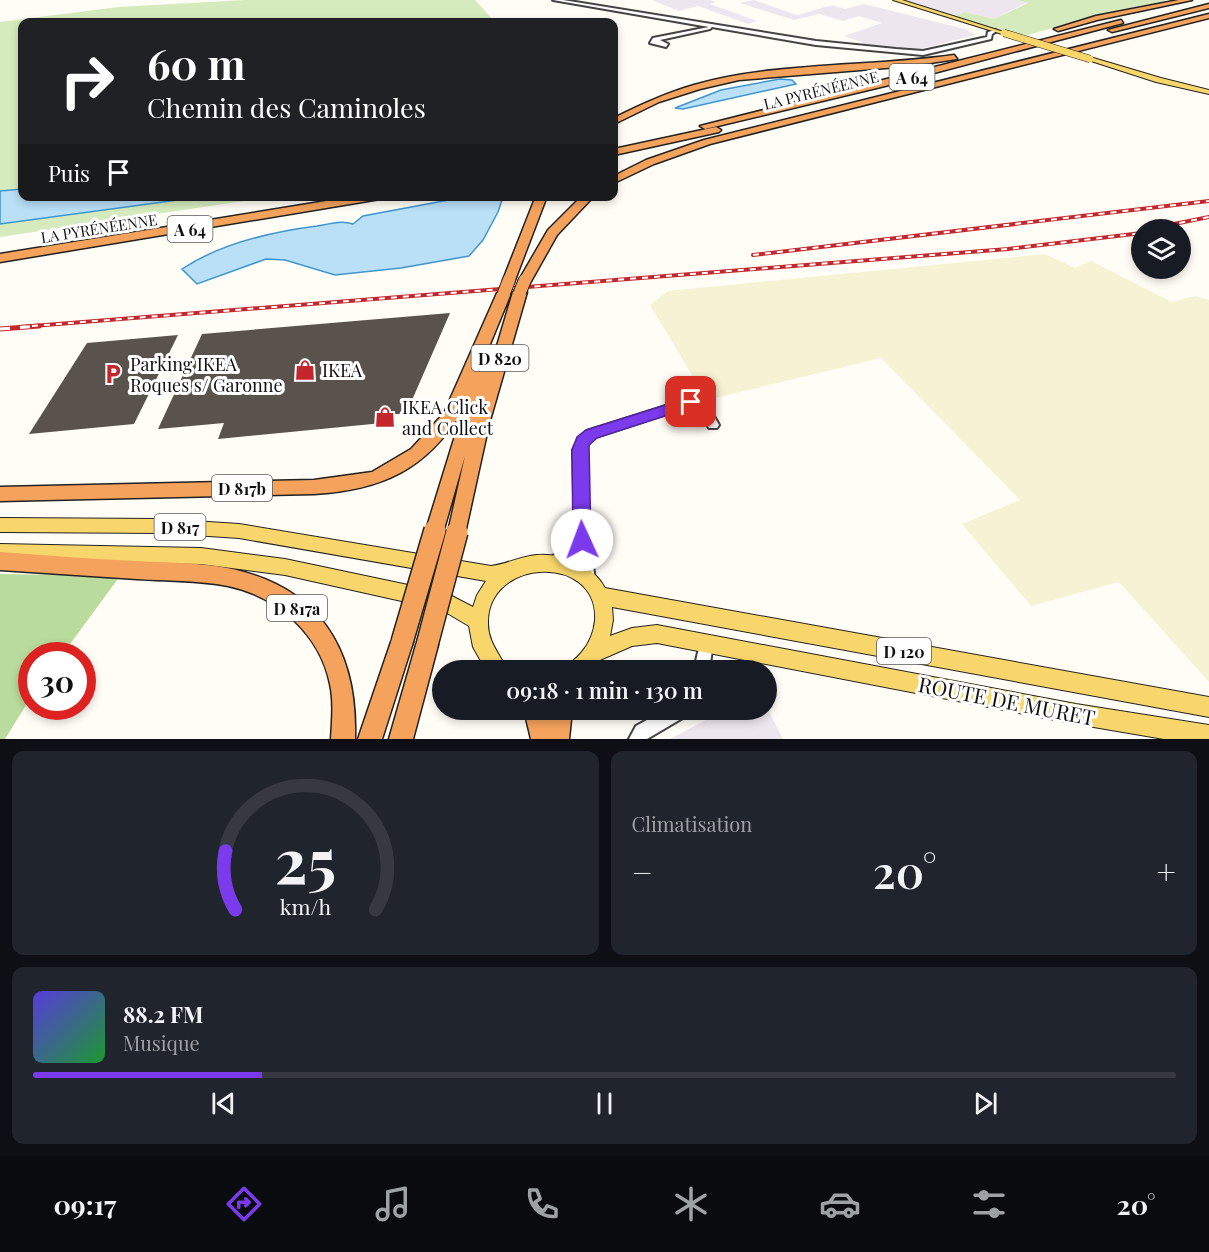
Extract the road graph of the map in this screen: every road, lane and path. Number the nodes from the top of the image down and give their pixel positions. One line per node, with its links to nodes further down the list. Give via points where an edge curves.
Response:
1 (555, 0): 6 (street)
2 (896, 0): 7 (main road)
3 (1190, 0): 10 (highway, via 1096,18 1022,41 947,58 789,70 732,79 650,102)
4 (1209, 4): 11 (highway, LA PYRÉNÉENNE / A 64); 12 (highway, LA PYRÉNÉENNE / A 64, via 798,111)
5 (1209, 16): 13 (highway, via 698,145)
6 (711, 26): 7 (street, via 849,47 923,53 989,38); 8 (street)
7 (995, 31): 9 (main road, bridge)
8 (655, 39)
9 (1209, 90)
10 (618, 119)
11 (618, 145)
12 (618, 151)
13 (618, 178)
14 (309, 201): 18 (highway, LA PYRÉNÉENNE / A 64)
15 (349, 201): 19 (highway, LA PYRÉNÉENNE / A 64)
16 (540, 201): 20 (highway)
17 (585, 201): 46 (highway, D 820, bridge, via 552,233 523,286 481,424 457,532)
18 (0, 250)
19 (0, 258)
20 (493, 328): 23 (highway, D 817b, via 459,403 435,438 407,461 362,482 314,487); 45 (highway, D 820, bridge)
21 (713, 425): 26 (street, via 703,407 691,402 591,434 583,441 579,450)
22 (0, 487): 23 (highway)
23 (35, 492): 24 (highway, D 817b)
24 (0, 494)
25 (0, 525): 30 (main road, D 817, via 163,526 239,531 491,574)
26 (582, 540): 29 (street); 31 (street)
27 (0, 552): 33 (main road, D 817, via 201,556 285,567 446,602)
28 (0, 561): 44 (highway, D 817a, via 212,575 266,588 295,606 317,628 331,650 344,701)
29 (554, 562): 30 (main road, via 533,563); 31 (main road)
30 (509, 572): 33 (main road, via 487,592)
31 (588, 579): 32 (main road)
32 (600, 596): 35 (main road, via 603,633); 39 (main road, ROUTE DE MURET / D 120)
33 (477, 620): 36 (main road)
34 (706, 644): 35 (main road, ROUTE DE MURET / D 120, via 657,634 632,637); 38 (street); 43 (main road, ROUTE DE MURET / D 120)
35 (595, 652): 37 (main road)
36 (488, 660)
37 (587, 660)
38 (703, 660)
39 (1209, 707)
40 (538, 720): 47 (highway)
41 (560, 720): 48 (highway)
42 (663, 720): 49 (street)
43 (1209, 736)
44 (343, 739)
45 (370, 739)
46 (401, 739)
47 (543, 739)
48 (557, 739)
49 (637, 739)

